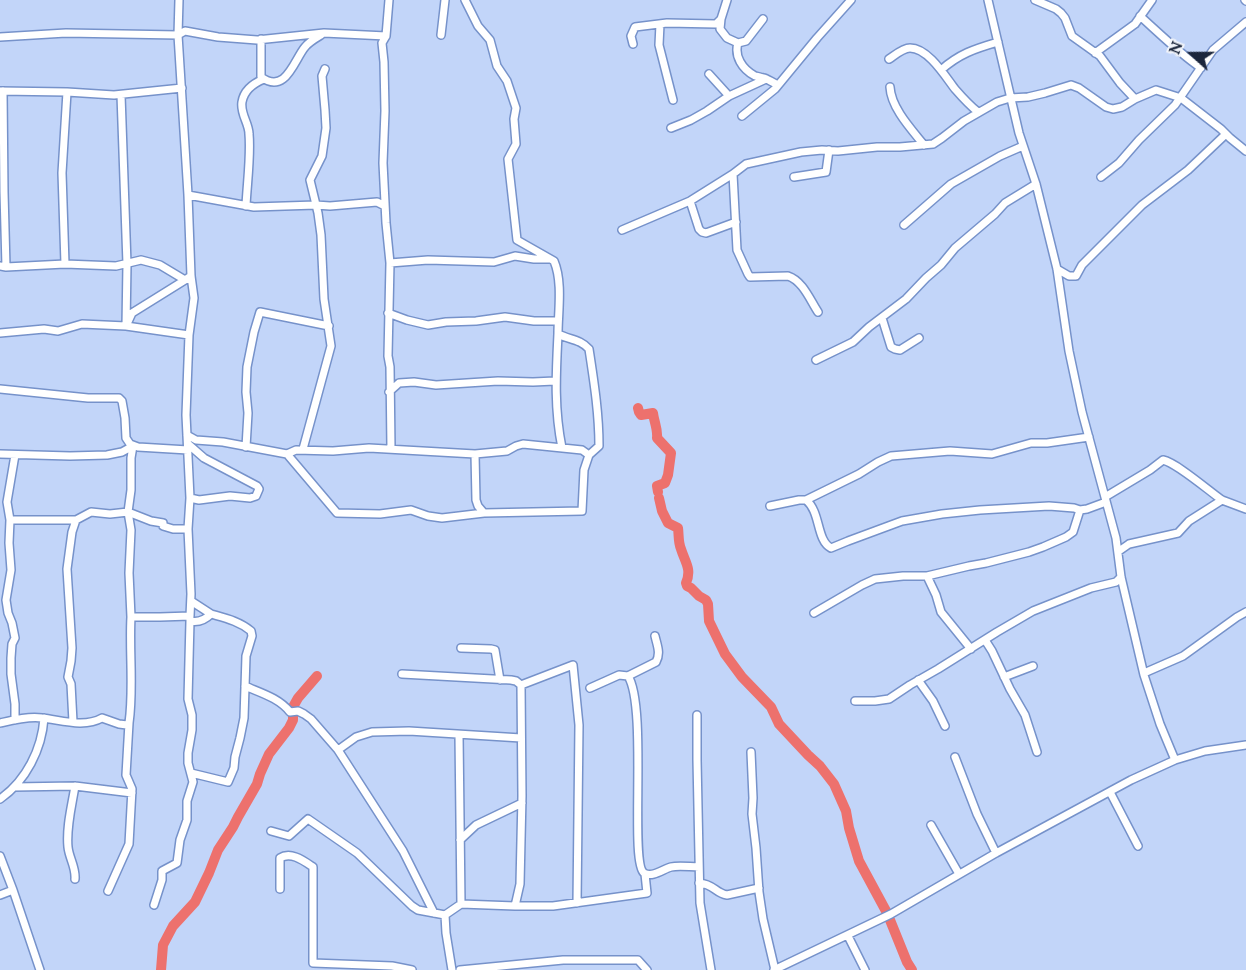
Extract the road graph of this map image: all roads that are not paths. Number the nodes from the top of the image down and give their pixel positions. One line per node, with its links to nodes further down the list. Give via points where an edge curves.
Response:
1 (179, 0): 16 (street)
2 (389, 0): 18 (street)
3 (445, 0): 17 (street)
4 (465, 0): 68 (street, via 490,40 516,108 516,144 508,159 517,240)
5 (727, 0): 11 (street)
6 (851, 0): 32 (street)
7 (988, 0): 21 (street)
8 (1035, 0): 24 (street, via 1061,13 1072,36)
9 (1152, 0): 10 (street)
10 (1140, 16): 24 (street, via 1135,24); 26 (street)
11 (721, 19): 14 (street, via 710,25); 22 (street, via 720,29)
12 (763, 19): 22 (street, via 746,41)
13 (1246, 22): 26 (street, via 1213,50)
14 (660, 24): 23 (street, via 635,27); 42 (street, via 659,45)
15 (324, 33): 18 (street); 20 (street); 30 (street, via 306,45 282,80)
16 (178, 35): 19 (street, via 66,33); 20 (street, via 185,31); 34 (street)
17 (441, 35)
18 (386, 36): 57 (street, via 382,43)
19 (0, 37)
20 (261, 39): 30 (street)
21 (998, 42): 28 (street, via 963,53); 39 (street)
22 (738, 43): 31 (street, via 735,51 744,67)
23 (633, 44)
24 (1095, 53): 41 (street)
25 (889, 59): 28 (street, via 910,48 923,53)
26 (1201, 68): 40 (street)
27 (325, 69): 62 (street, via 322,156 310,180)
28 (941, 70): 43 (street)
29 (709, 74): 38 (street)
30 (264, 79): 63 (street, via 254,84 242,103 250,132)
31 (766, 79): 32 (street); 38 (street)
32 (778, 85): 44 (street)
33 (890, 87): 47 (street, via 902,117)
34 (182, 88): 37 (street); 58 (street)
35 (2, 91): 36 (street); 51 (street)
36 (67, 92): 37 (street); 70 (street, via 62,173)
37 (121, 95): 71 (street)
38 (729, 96): 45 (street)
39 (1011, 98): 41 (street, via 1071,85 1113,109); 43 (street); 48 (street)
40 (1181, 98): 41 (street, via 1156,90); 46 (street); 54 (street)
41 (1135, 99)
42 (673, 100)
43 (978, 112): 47 (street, via 933,144)
44 (742, 116)
45 (671, 128)
46 (1226, 134): 49 (street); 73 (street, via 1142,205 1082,265 1076,276)
47 (924, 145): 50 (street)
48 (1023, 146): 55 (street); 66 (street, via 951,184)
49 (1245, 149)
50 (829, 150): 52 (street, via 746,164); 53 (street, via 826,172)
51 (2, 151): 56 (street)
52 (733, 174): 60 (street); 65 (street)
53 (794, 177)
54 (1101, 177)
55 (1036, 184): 73 (street); 77 (street, via 1005,203)
56 (4, 192): 59 (street); 72 (street)
57 (385, 193): 61 (street); 64 (street)
58 (188, 195): 63 (street); 74 (street)
59 (0, 200)
60 (690, 201): 65 (street, via 702,232); 67 (street)
61 (377, 202): 62 (street); 64 (street)
62 (316, 205): 63 (street); 80 (street)
63 (246, 206)
64 (385, 206): 69 (street)
65 (736, 222): 75 (street, via 737,250 750,277 794,278)
66 (904, 225)
67 (622, 230)
68 (550, 259): 69 (street, via 515,256 494,262); 78 (street, via 557,270)
69 (390, 263): 76 (street)
70 (64, 264): 71 (street); 72 (street)
71 (127, 264): 74 (street, via 148,261); 79 (street)
72 (3, 267)
73 (1057, 269): 92 (street, via 1069,351)
74 (188, 278): 79 (street, via 132,313); 83 (street, via 194,298)
75 (818, 312)
76 (388, 313): 78 (street, via 428,326 505,317); 86 (street)
77 (882, 318): 84 (street, via 895,350); 85 (street, via 853,342)
78 (558, 321): 82 (street)
79 (126, 326): 81 (street, via 82,324 58,331); 83 (street)
80 (329, 326): 95 (street, via 261,312 247,367); 97 (street, via 331,346)
81 (0, 333)
82 (558, 334): 87 (street); 102 (street, via 583,342 589,349 599,446)
83 (189, 335): 91 (street)
84 (919, 338)
85 (816, 360)
86 (390, 375): 88 (street); 90 (street)
87 (555, 381): 88 (street); 96 (street)
88 (399, 383): 90 (street)
89 (0, 389): 93 (street, via 119,398 124,408 126,438)
90 (390, 392): 98 (street)
91 (187, 435): 94 (street); 95 (street, via 196,440)
92 (1089, 436): 105 (street, via 1031,443 992,454 950,451 891,456); 106 (street)
93 (133, 446): 94 (street); 103 (street, via 107,455); 111 (street)
94 (188, 447): 104 (street); 104 (street, via 259,489 250,498)
95 (246, 447): 100 (street)
96 (562, 448): 101 (street, via 523,444 507,451); 102 (street)
97 (303, 449): 98 (street); 100 (street)
98 (391, 449): 101 (street)
99 (0, 454): 103 (street)
100 (287, 454): 112 (street, via 337,513 411,510 442,518)
101 (475, 454): 112 (street, via 476,500)
102 (589, 454): 112 (street, via 584,470 582,511)
103 (15, 455): 114 (street, via 7,502)
104 (190, 498): 116 (street)
105 (806, 500): 108 (street); 110 (street, via 814,510 826,546 831,549 902,521 942,514 1049,506)
106 (1106, 500): 107 (street, via 1163,460); 110 (street); 117 (street)
107 (1222, 501): 109 (street); 117 (street, via 1189,521 1178,533 1129,544)
108 (770, 506)
109 (1246, 508)
110 (1080, 510): 118 (street, via 1073,532 1066,537 1029,552)
111 (128, 513): 115 (street, via 91,512); 116 (street, via 163,523 173,530); 124 (street)
112 (484, 513)
113 (0, 516): 114 (street)
114 (9, 518): 115 (street); 143 (street, via 11,570 6,600 15,638 11,674)
115 (76, 520): 144 (street, via 67,569 72,648 68,677)
116 (188, 529): 120 (street)
117 (1119, 551): 119 (street)
118 (927, 576): 122 (street, via 875,579); 129 (street, via 941,612)
119 (1121, 578): 127 (street, via 1033,611); 131 (street)
120 (191, 601): 123 (street); 125 (street)
121 (1246, 612): 131 (street, via 1183,656)
122 (814, 613)
123 (211, 614): 125 (street, via 196,622); 138 (street, via 251,631)
124 (131, 616): 125 (street); 146 (street)
125 (190, 619): 156 (street)
126 (655, 636): 133 (street, via 659,652 656,662)
127 (985, 640): 129 (street); 134 (street)
128 (461, 648): 135 (street, via 495,650)
129 (970, 649): 136 (street)
130 (1033, 666): 134 (street)
131 (1144, 673): 155 (street)
132 (402, 674): 135 (street)
133 (627, 676): 139 (street, via 619,675); 170 (street, via 635,697 638,852)
134 (1004, 677): 153 (street, via 1024,715)
135 (500, 680): 137 (street)
136 (918, 680): 140 (street, via 889,699); 147 (street)
137 (521, 685): 149 (street); 179 (street, via 573,665 579,725)
138 (245, 686): 151 (street, via 311,719); 156 (street, via 244,718 228,782)
139 (590, 688)
140 (855, 701)
141 (697, 715): 169 (street)
142 (44, 718): 143 (street); 144 (street); 158 (street, via 33,759)
143 (15, 720): 145 (street)
144 (73, 722): 146 (street, via 95,722 102,718)
145 (0, 723)
146 (129, 723): 160 (street, via 126,775)
147 (945, 726)
148 (459, 735): 149 (street); 151 (street, via 372,732 356,737); 165 (street)
149 (521, 738): 162 (street)
150 (1246, 745): 155 (street)
151 (338, 750): 183 (street, via 403,851)
152 (751, 752): 174 (street)
153 (1036, 752)
154 (955, 757): 167 (street)
155 (1175, 760): 159 (street)
156 (191, 773): 181 (street, via 194,782 177,863 162,871)
157 (75, 786): 158 (street); 160 (street); 172 (street, via 68,838)
158 (14, 787): 161 (street)
159 (1110, 792): 166 (street); 167 (street)
160 (132, 793): 177 (street, via 129,844)
161 (0, 799)
162 (522, 803): 165 (street, via 476,825); 182 (street)
163 (931, 825): 171 (street)
164 (271, 831): 183 (street, via 289,836 308,819 357,853 412,906)
165 (460, 840): 180 (street)
166 (1138, 846)
167 (996, 853): 171 (street)
168 (0, 858): 176 (street)
169 (699, 867): 170 (street, via 671,867); 173 (street)
170 (645, 874): 179 (street, via 647,893)
171 (959, 874): 185 (street)
172 (75, 879)
173 (699, 883): 174 (street, via 727,895); 192 (street)
174 (759, 888): 186 (street, via 763,919)
175 (280, 889): 188 (street, via 280,858 291,856 313,867 313,963)
176 (13, 890): 178 (street); 187 (street)
177 (108, 891)
178 (0, 896)
179 (577, 903): 182 (street)
180 (461, 904): 182 (street); 184 (street)
181 (154, 905)
182 (515, 906)
183 (434, 913): 184 (street)
184 (445, 915): 189 (street)
185 (848, 936): 186 (street); 193 (street)
186 (778, 969)
187 (40, 970)
188 (412, 970)
189 (452, 970)
190 (460, 970): 191 (street, via 563,960 638,960)
191 (647, 970)
192 (711, 970)
193 (865, 970)

